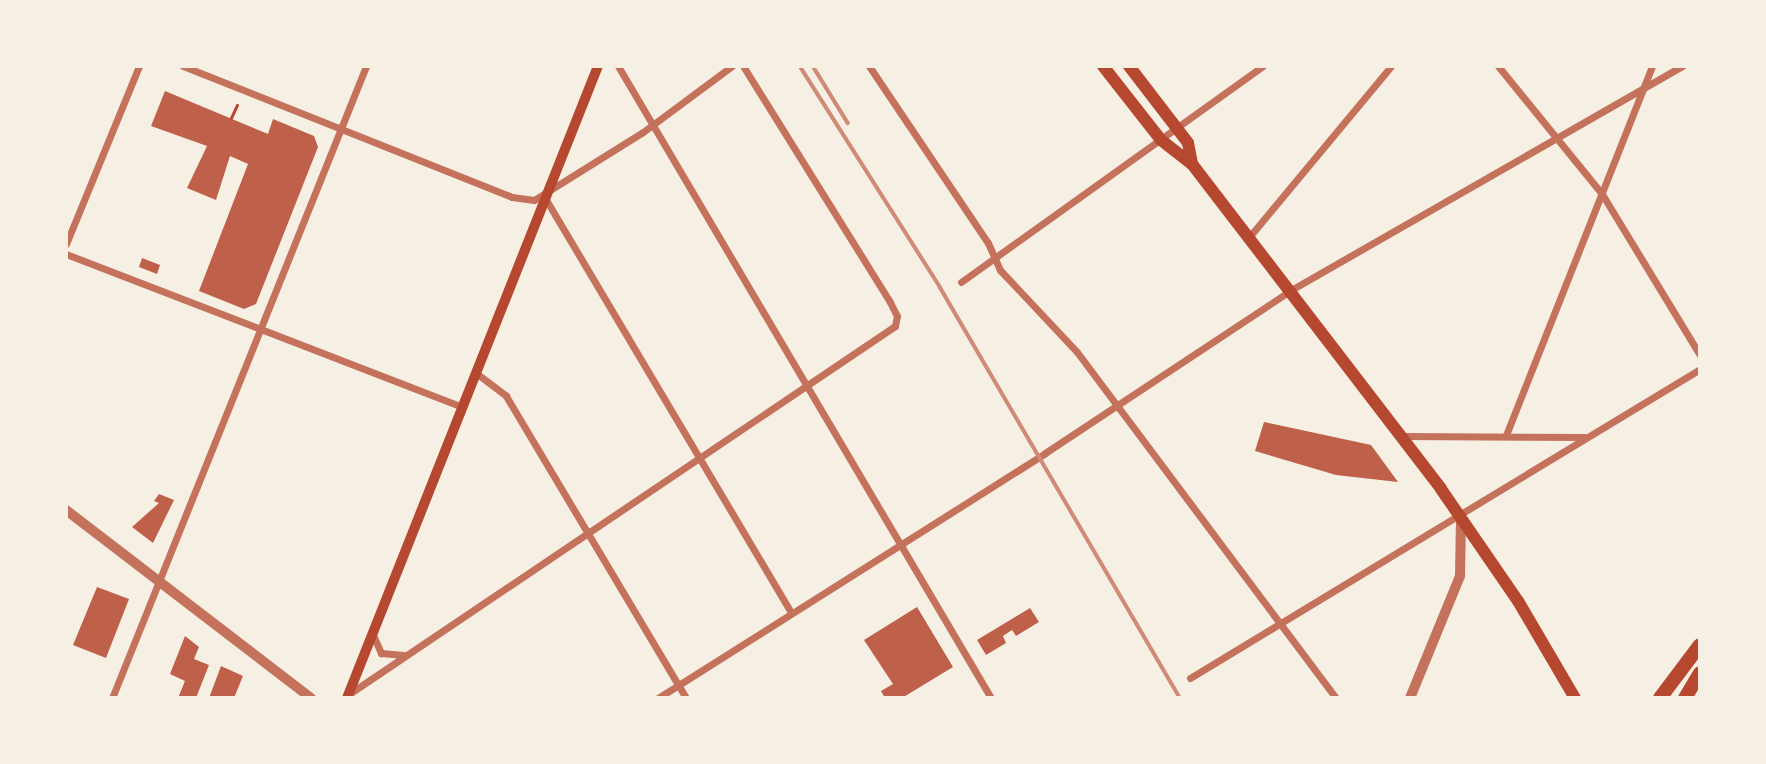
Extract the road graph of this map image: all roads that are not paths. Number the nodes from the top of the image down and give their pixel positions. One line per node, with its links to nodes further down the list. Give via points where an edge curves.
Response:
1 (139, 66): 26 (street)
2 (183, 66): 19 (street)
3 (366, 66): 19 (street)
4 (598, 66): 24 (main road)
5 (618, 66): 17 (street)
6 (732, 66): 17 (street)
7 (743, 66): 35 (street, via 890,302 896,321 892,330)
8 (869, 66): 28 (street)
9 (1103, 66): 21 (main road)
10 (1129, 66): 18 (main road)
11 (1263, 66): 18 (street)
12 (1391, 66): 25 (street)
13 (1498, 66): 20 (street)
14 (1653, 66): 16 (street)
15 (1682, 66): 16 (street)
16 (1642, 93): 20 (street); 23 (street)
17 (653, 125): 24 (street); 35 (street)
18 (1178, 128): 21 (street); 22 (main road, via 1188,143)
19 (340, 130): 24 (street, via 512,197); 31 (street)
20 (1558, 138): 23 (street); 30 (street)
21 (1161, 140): 22 (main road); 28 (street)
22 (1192, 164): 25 (main road)
23 (1602, 194): 32 (street); 38 (street)
24 (544, 197): 34 (main road); 41 (street)
25 (1250, 236): 30 (main road)
26 (66, 244)
27 (66, 254): 31 (street)
28 (995, 258): 29 (street); 36 (street)
29 (961, 282)
30 (1291, 290): 36 (street); 39 (main road)
31 (262, 330): 37 (street); 46 (street)
32 (1699, 355)
33 (1699, 369): 40 (street)
34 (476, 373): 37 (main road); 44 (street, via 506,396)
35 (807, 388): 41 (street); 45 (street)
36 (1116, 405): 45 (street); 48 (street)
37 (462, 407): 49 (main road)
38 (1506, 435): 39 (street); 40 (street)
39 (1401, 436): 43 (main road)
40 (1585, 437): 43 (street)
41 (699, 459): 44 (street); 47 (street)
42 (66, 510): 46 (street)
43 (1461, 516): 48 (street); 62 (street, via 1460,576); 63 (main road)
44 (589, 534): 51 (street); 54 (street)
45 (899, 543): 47 (street); 60 (street)
46 (158, 581): 56 (street); 57 (street)
47 (791, 613): 54 (street)
48 (1281, 624): 53 (street); 61 (street)
49 (373, 633): 51 (street, via 381,653 391,657); 55 (main road)
50 (1699, 645): 64 (highway)
51 (408, 653): 55 (street)
52 (1699, 673): 65 (highway)
53 (1190, 678)
54 (678, 684): 58 (street); 59 (street)
55 (348, 696)
56 (112, 698)
57 (312, 698)
58 (658, 698)
59 (686, 698)
60 (991, 698)
61 (1336, 698)
62 (1410, 698)
63 (1575, 698)
64 (1660, 698)
65 (1685, 698)

